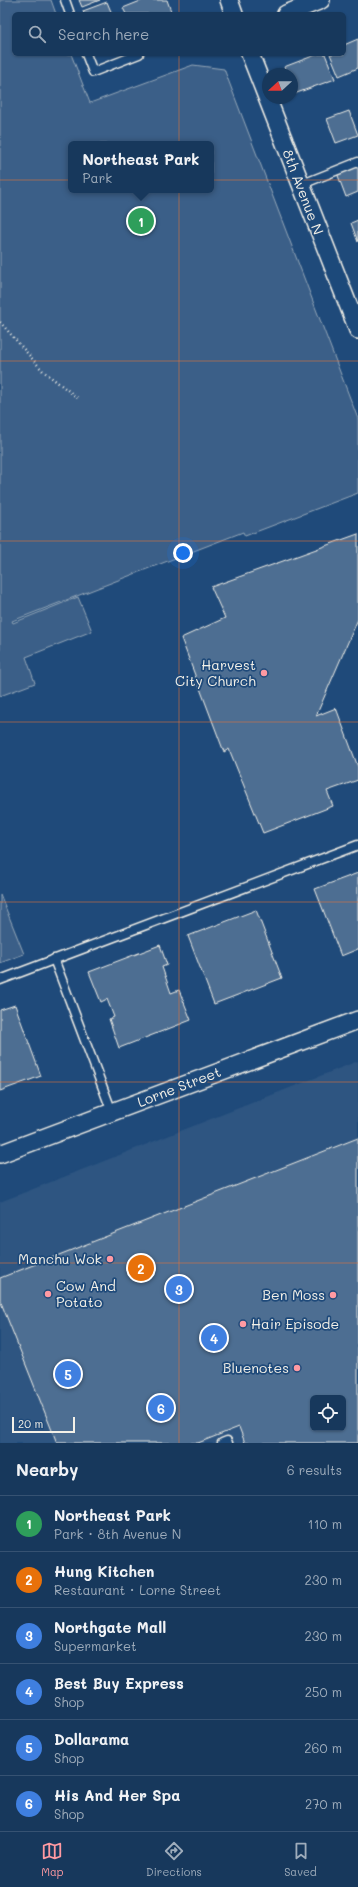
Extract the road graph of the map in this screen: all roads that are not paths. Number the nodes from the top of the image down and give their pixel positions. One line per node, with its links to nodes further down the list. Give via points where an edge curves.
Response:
1 (65, 0): 4 (lane)
2 (229, 0): 5 (street)
3 (321, 0): 6 (street)
4 (69, 12)
5 (233, 12)
6 (291, 12)
7 (87, 56): 8 (lane, via 93,72)
8 (134, 56)
9 (251, 56): 11 (street, 8th Avenue N)
10 (358, 162): 11 (lane)
11 (300, 185): 12 (street, 8th Avenue N)
12 (358, 330)
13 (358, 845): 14 (lane)
14 (54, 959): 15 (lane); 17 (lane)
15 (0, 980)
16 (358, 1020): 17 (street, Lorne Street)
17 (112, 1112): 18 (street, Lorne Street)
18 (0, 1154)
19 (222, 1443): 20 (lane)
20 (228, 1443)

